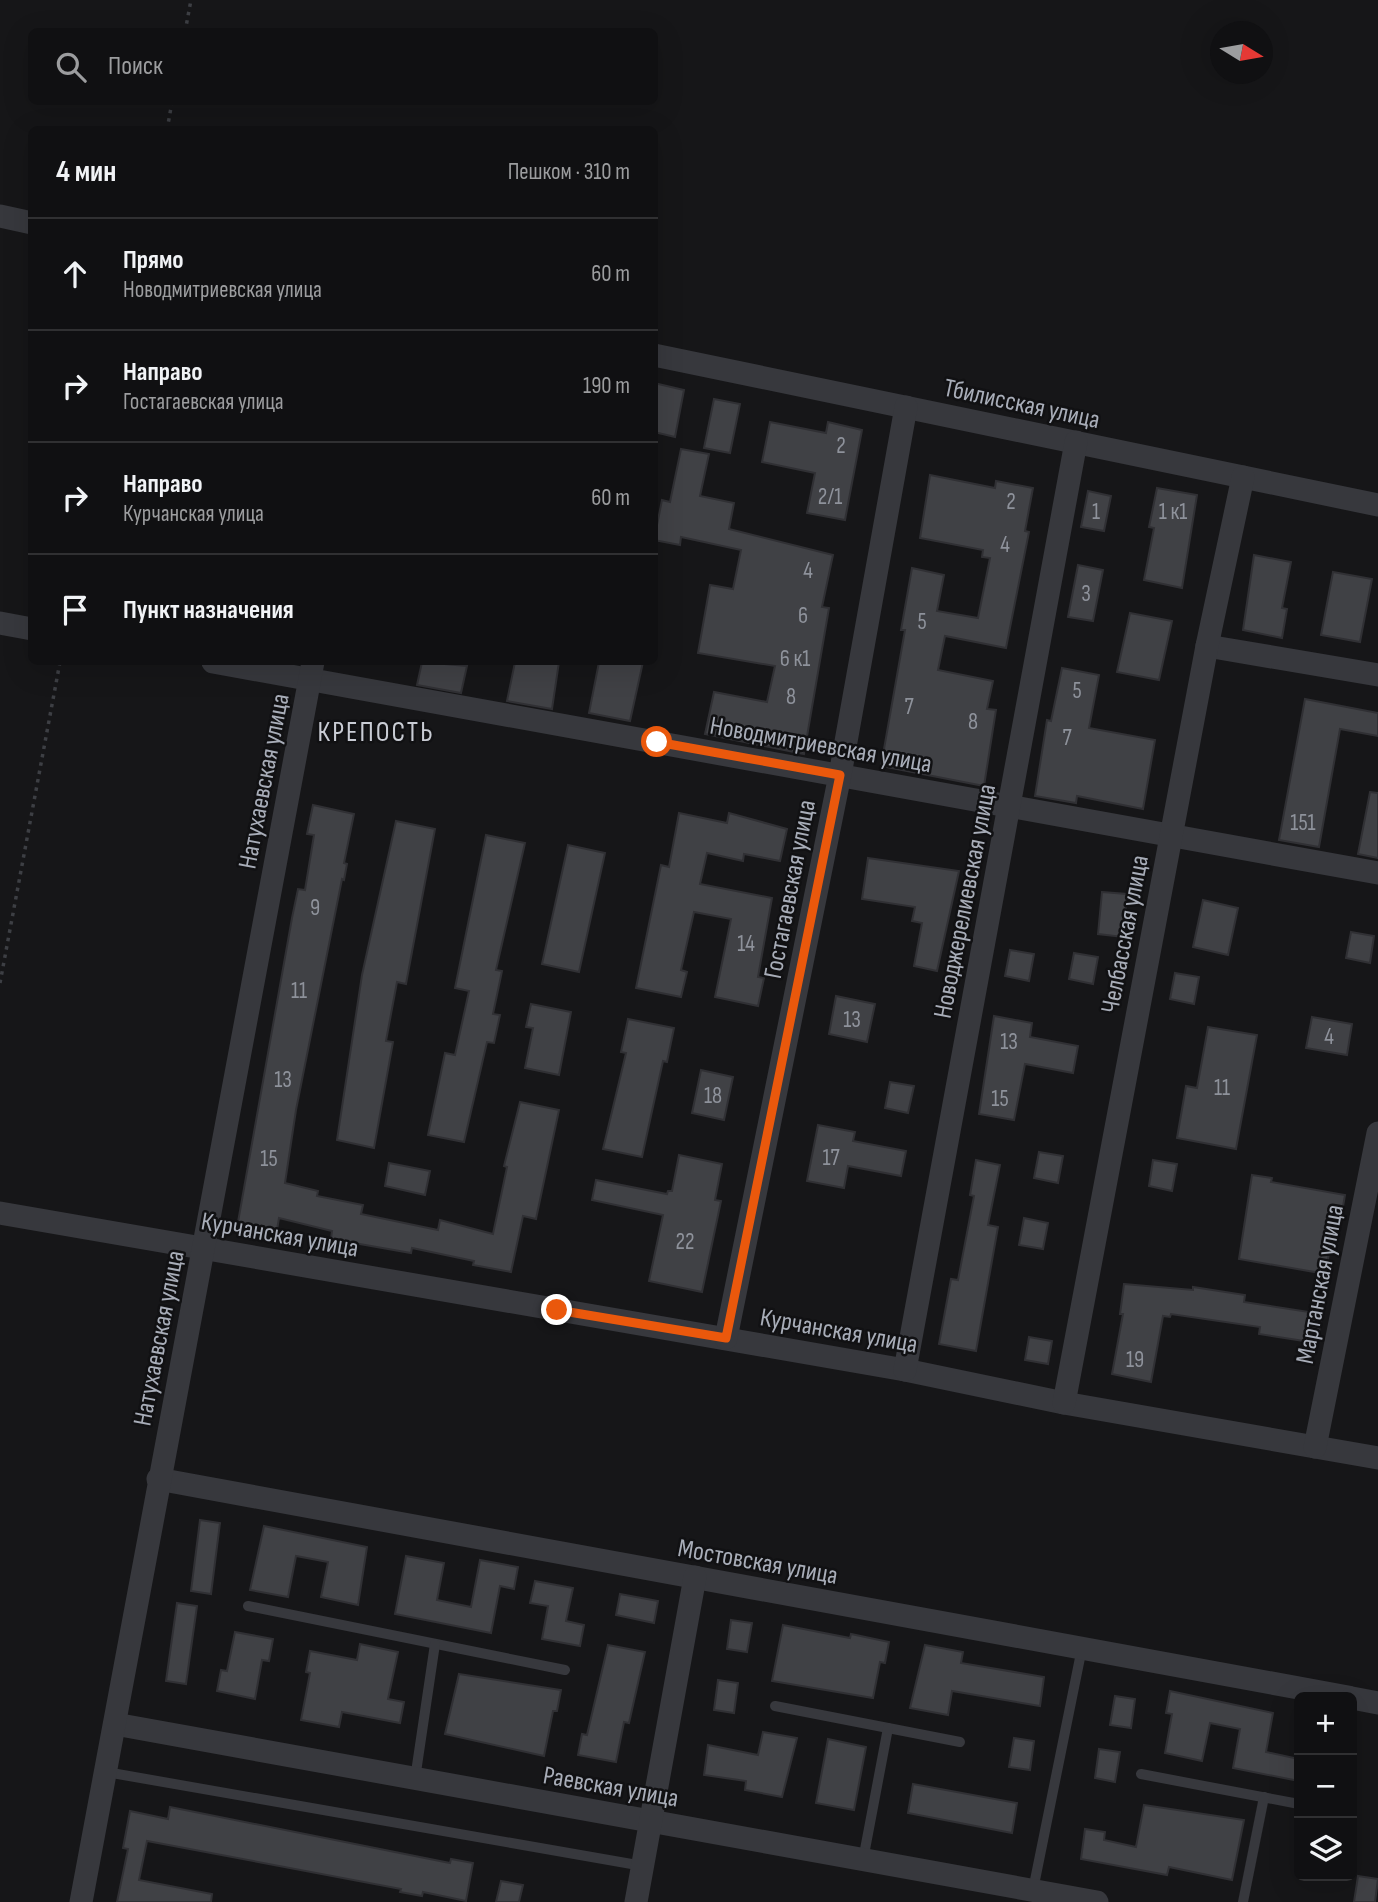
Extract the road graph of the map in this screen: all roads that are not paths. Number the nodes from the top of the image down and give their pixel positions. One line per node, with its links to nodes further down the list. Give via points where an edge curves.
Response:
1 (0, 216): 2 (street)
2 (28, 222)
3 (658, 356): 4 (street, Тбилисская улица)
4 (906, 407): 5 (street, Тбилисская улица); 14 (street, Гостагаевская улица)
5 (1076, 442): 6 (street, Тбилисская улица); 15 (street, Новоджерелиевская улица)
6 (1242, 477): 7 (street, Тбилисская улица); 10 (street, Челбасская улица)
7 (1378, 505)
8 (0, 623): 9 (street)
9 (28, 628)
10 (1207, 646): 13 (street); 16 (street, Челбасская улица)
11 (250, 665): 12 (street, Новодмитриевская улица)
12 (312, 670): 14 (street, Новодмитриевская улица); 20 (street, Натухаевская улица)
13 (1378, 675)
14 (840, 775): 15 (street, Новодмитриевская улица); 21 (street, Гостагаевская улица)
15 (1010, 806): 16 (street, Новодмитриевская улица); 22 (street, Новоджерелиевская улица)
16 (1171, 836): 17 (street, Новодмитриевская улица); 23 (street, Челбасская улица)
17 (1378, 873)
18 (1378, 1133): 24 (street, Мартанская улица)
19 (0, 1213): 20 (street, Курчанская улица)
20 (204, 1249): 21 (street, Курчанская улица); 26 (street, Натухаевская улица)
21 (726, 1338): 22 (street, Курчанская улица)
22 (905, 1370): 23 (street, Курчанская улица)
23 (1064, 1403): 24 (street, Курчанская улица)
24 (1315, 1447): 25 (street, Курчанская улица)
25 (1378, 1458)
26 (158, 1479): 27 (street, Мостовская улица); 36 (street, Натухаевская улица)
27 (695, 1577): 30 (street, Мостовская улица); 44 (street)
28 (248, 1606): 29 (lane)
29 (435, 1644): 31 (lane); 41 (lane)
30 (1082, 1648): 32 (street, Мостовская улица); 47 (lane)
31 (565, 1670)
32 (1318, 1692)
33 (1357, 1699): 34 (street, Мостовская улица)
34 (1378, 1703)
35 (775, 1706): 37 (lane)
36 (114, 1724): 39 (street, Натухаевская улица); 41 (street, Раевская улица)
37 (888, 1728): 38 (lane); 45 (lane)
38 (960, 1742)
39 (106, 1772): 46 (lane); 48 (street, Натухаевская улица)
40 (1141, 1774): 42 (lane)
41 (415, 1779): 44 (street, Раевская улица)
42 (1264, 1797): 43 (lane); 51 (lane)
43 (1294, 1803)
44 (652, 1821): 45 (street, Раевская улица); 46 (street)
45 (863, 1860): 47 (street, Раевская улица)
46 (643, 1866): 49 (street)
47 (1033, 1890): 50 (street, Раевская улица)
48 (81, 1902)
49 (636, 1902)
50 (1097, 1902)
51 (1244, 1902)

